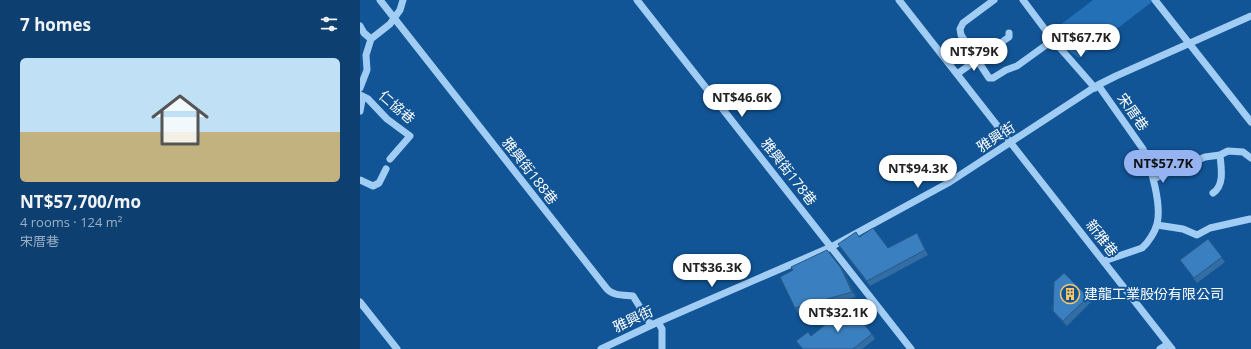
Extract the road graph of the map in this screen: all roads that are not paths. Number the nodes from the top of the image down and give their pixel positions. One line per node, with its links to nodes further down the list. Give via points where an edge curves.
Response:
1 (380, 0): 9 (street, 雅興街188巷)
2 (404, 0): 9 (street)
3 (637, 0): 32 (street, 雅興街178巷)
4 (899, 0): 16 (street, 新雅巷)
5 (994, 0): 15 (street, via 963,23 960,29 961,35)
6 (1023, 0): 13 (street, 宋厝巷)
7 (1155, 0): 14 (street)
8 (1251, 16): 14 (street, 雅興街)
9 (394, 18): 12 (street); 36 (street, 雅興街188巷, via 607,289 615,294 633,296)
10 (360, 26): 12 (street)
11 (1009, 33): 15 (street, via 1009,37)
12 (371, 40): 18 (street, 仁協巷, via 366,55 367,70)
13 (1053, 40): 15 (street, via 1017,66 990,79); 17 (street, 宋厝巷)
14 (1189, 44): 17 (street, 雅興街); 21 (street)
15 (977, 60): 16 (street)
16 (958, 74): 22 (street, 新雅巷)
17 (1097, 86): 22 (street, 雅興街); 27 (street, 宋厝巷, via 1143,149)
18 (360, 88)
19 (360, 96): 20 (street, 仁協巷); 25 (street, 仁協巷, via 368,99 387,119 410,136)
20 (360, 111)
21 (1251, 122)
22 (1011, 143): 32 (street, 雅興街, via 948,183); 33 (street, 新雅巷)
23 (1220, 155): 24 (street, via 1234,151 1243,152); 27 (street, via 1205,157); 29 (street, via 1221,184)
24 (1251, 158)
25 (390, 159)
26 (386, 169): 28 (street, via 379,183 374,186)
27 (1153, 179): 31 (street, 宋厝巷, via 1158,206)
28 (360, 180)
29 (1213, 193)
30 (1250, 219): 31 (street, via 1210,228 1197,235 1183,229)
31 (1157, 225): 33 (street, 宋厝巷, via 1142,248)
32 (831, 247): 35 (street, 雅興街); 41 (street, 雅興街178巷)
33 (1104, 261): 37 (street, 新雅巷)
34 (360, 302): 38 (street)
35 (658, 322): 36 (street, 雅興街); 40 (street, via 662,329)
36 (651, 325): 39 (street, 雅興街)
37 (1170, 346): 42 (street)
38 (397, 349)
39 (601, 349)
40 (662, 349)
41 (911, 349)
42 (1160, 349)

